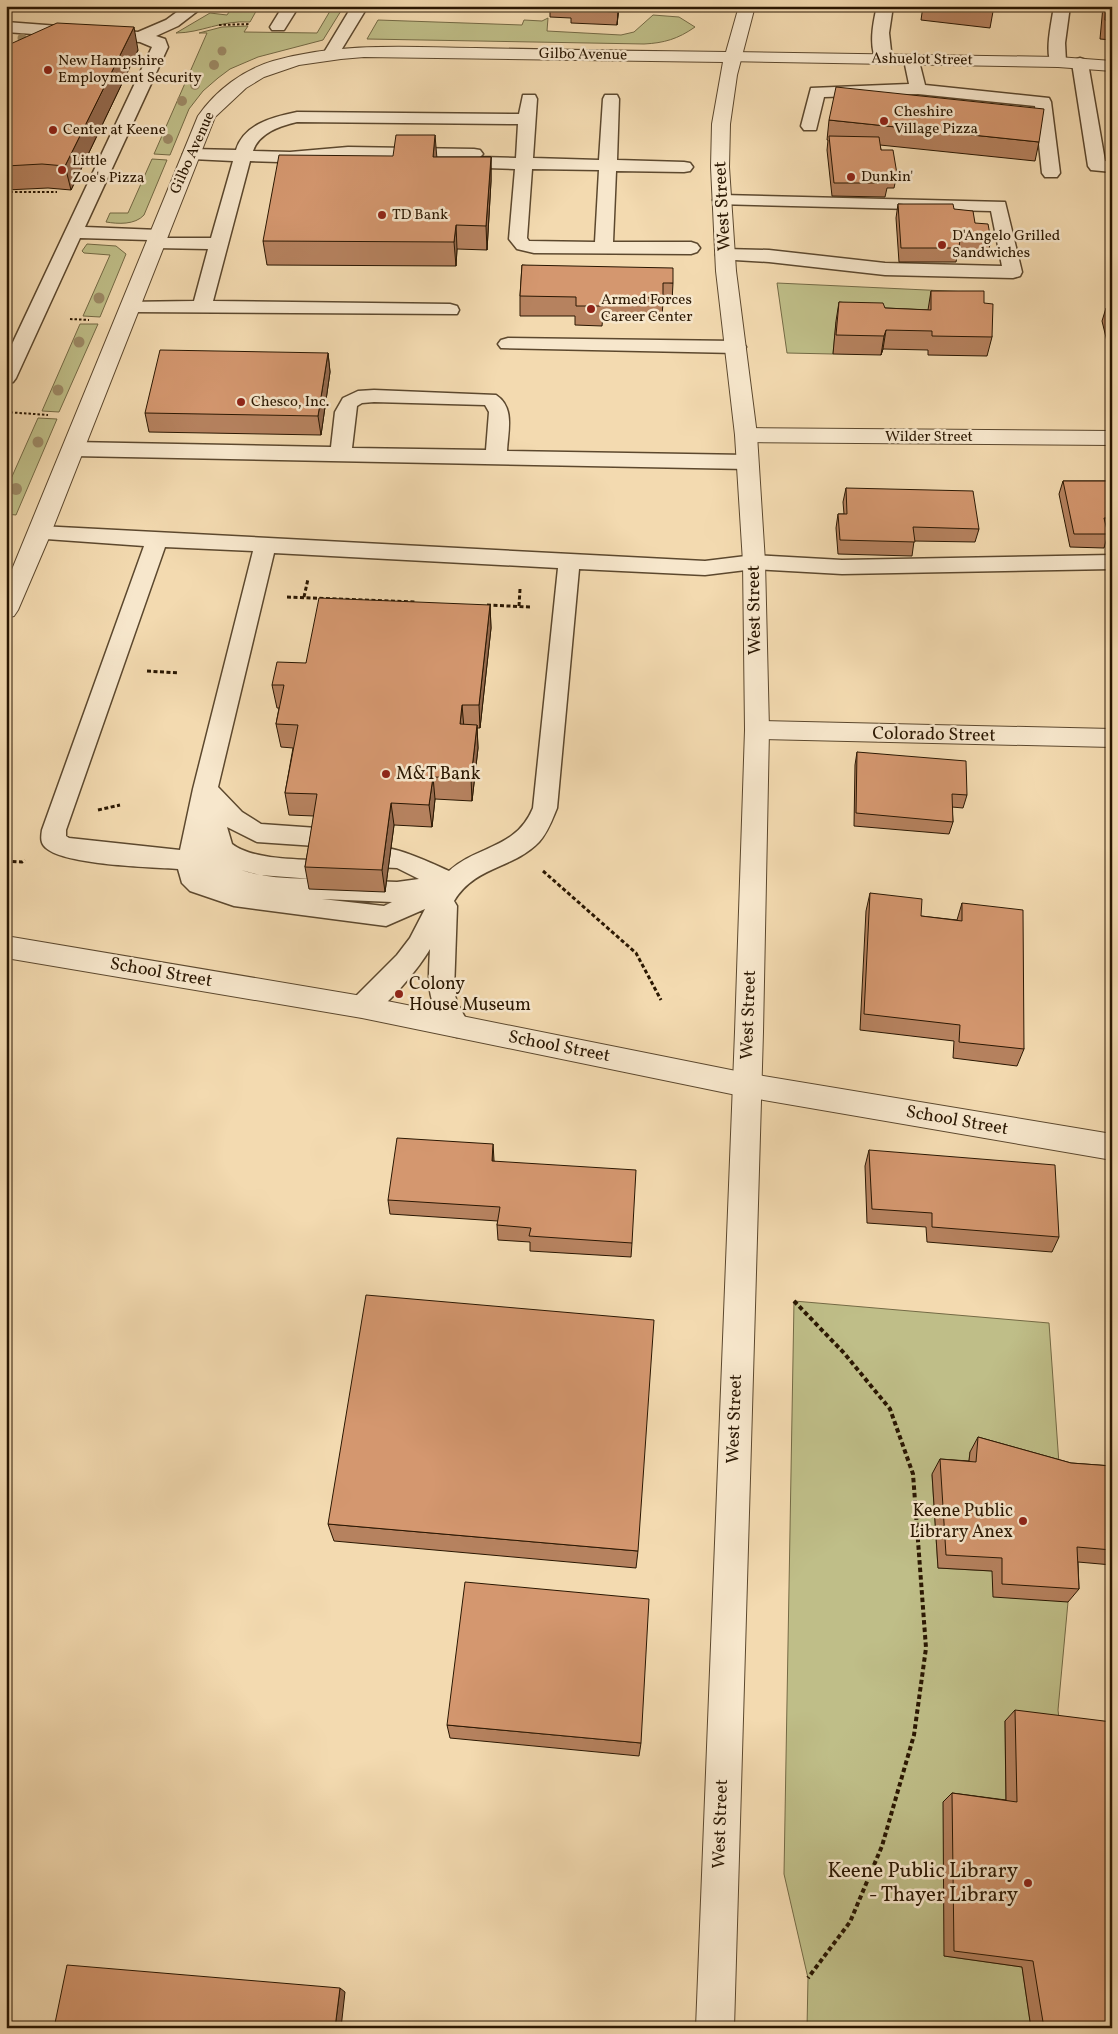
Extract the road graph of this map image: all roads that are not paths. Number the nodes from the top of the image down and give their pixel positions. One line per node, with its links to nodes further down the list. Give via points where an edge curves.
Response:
1 (196, 6): 10 (lane, via 172,23)
2 (291, 6): 8 (lane)
3 (360, 6): 12 (lane)
4 (748, 6): 13 (street, West Street)
5 (884, 6): 14 (lane, via 880,28)
6 (1062, 6): 16 (lane)
7 (6, 27): 9 (lane)
8 (278, 27)
9 (67, 32): 10 (lane); 11 (lane)
10 (140, 37): 35 (lane, via 159,42 160,48)
11 (38, 47)
12 (331, 54): 13 (street, Gilbo Avenue); 24 (street, Gilbo Avenue, via 279,64 234,86 207,116)
13 (732, 57): 14 (street, Ashuelot Street); 34 (street, West Street, via 721,124)
14 (884, 60): 15 (street, Ashuelot Street)
15 (912, 60): 16 (street, Ashuelot Street); 19 (lane)
16 (1058, 62): 17 (street, Ashuelot Street)
17 (1080, 63): 18 (street, Ashuelot Street); 30 (lane, via 1097,166)
18 (1112, 66)
19 (918, 89): 23 (lane, via 817,92); 32 (lane, via 1043,102)
20 (528, 99): 22 (lane)
21 (611, 99): 28 (lane)
22 (527, 119): 25 (lane, via 297,117 255,135 247,143); 27 (lane)
23 (810, 126)
24 (192, 154): 25 (lane); 36 (street, Gilbo Avenue)
25 (243, 156): 26 (lane); 37 (lane)
26 (282, 157): 27 (lane, via 354,166 471,169); 31 (lane)
27 (523, 164): 28 (lane); 33 (lane, via 480,175); 38 (lane, via 518,239 523,245)
28 (608, 165): 29 (lane); 38 (lane)
29 (684, 167)
30 (1112, 168)
31 (342, 170)
32 (1051, 173)
33 (440, 174)
34 (722, 200): 40 (street, West Street); 40 (lane, via 998,206 1013,272 885,269)
35 (76, 232): 36 (lane); 46 (lane)
36 (157, 239): 37 (lane); 43 (street, Gilbo Avenue)
37 (219, 244): 41 (lane)
38 (604, 248): 39 (lane)
39 (691, 248)
40 (725, 254): 45 (street, West Street)
41 (202, 307): 42 (lane); 43 (lane)
42 (450, 310)
43 (128, 314): 49 (street, Gilbo Avenue)
44 (508, 344): 45 (lane)
45 (736, 347): 47 (street, West Street)
46 (6, 378)
47 (746, 435): 48 (street, Wilder Street); 52 (street, West Street)
48 (1112, 438)
49 (73, 449): 50 (lane); 53 (street, Gilbo Avenue)
50 (341, 454): 51 (lane); 51 (lane, via 346,409 359,397 374,396 489,399 499,412)
51 (496, 457): 52 (lane)
52 (747, 462): 57 (street, West Street)
53 (40, 533): 54 (lane); 59 (street, Gilbo Avenue)
54 (157, 539): 55 (lane); 63 (lane, via 53,840 77,850)
55 (264, 544): 56 (lane); 62 (lane)
56 (569, 561): 57 (lane, via 705,568); 64 (lane, via 545,808 541,821 526,840 462,874)
57 (754, 562): 58 (lane, via 842,567); 60 (street, West Street)
58 (1112, 562)
59 (6, 610)
60 (757, 730): 61 (street, Colorado Street); 68 (street, West Street)
61 (1112, 738)
62 (205, 789): 63 (lane); 64 (lane, via 227,833 255,849 400,859); 64 (lane, via 210,864 228,877 278,887)
63 (190, 861): 64 (lane, via 191,876 212,890 299,906 386,916)
64 (448, 891): 66 (lane, via 409,960); 67 (lane, via 441,991 445,1006)
65 (6, 947): 66 (street, School Street)
66 (362, 1007): 67 (street, School Street)
67 (457, 1026): 68 (street, School Street)
68 (746, 1085): 69 (street, School Street); 70 (street, West Street)
69 (1112, 1147)
70 (714, 2028)

